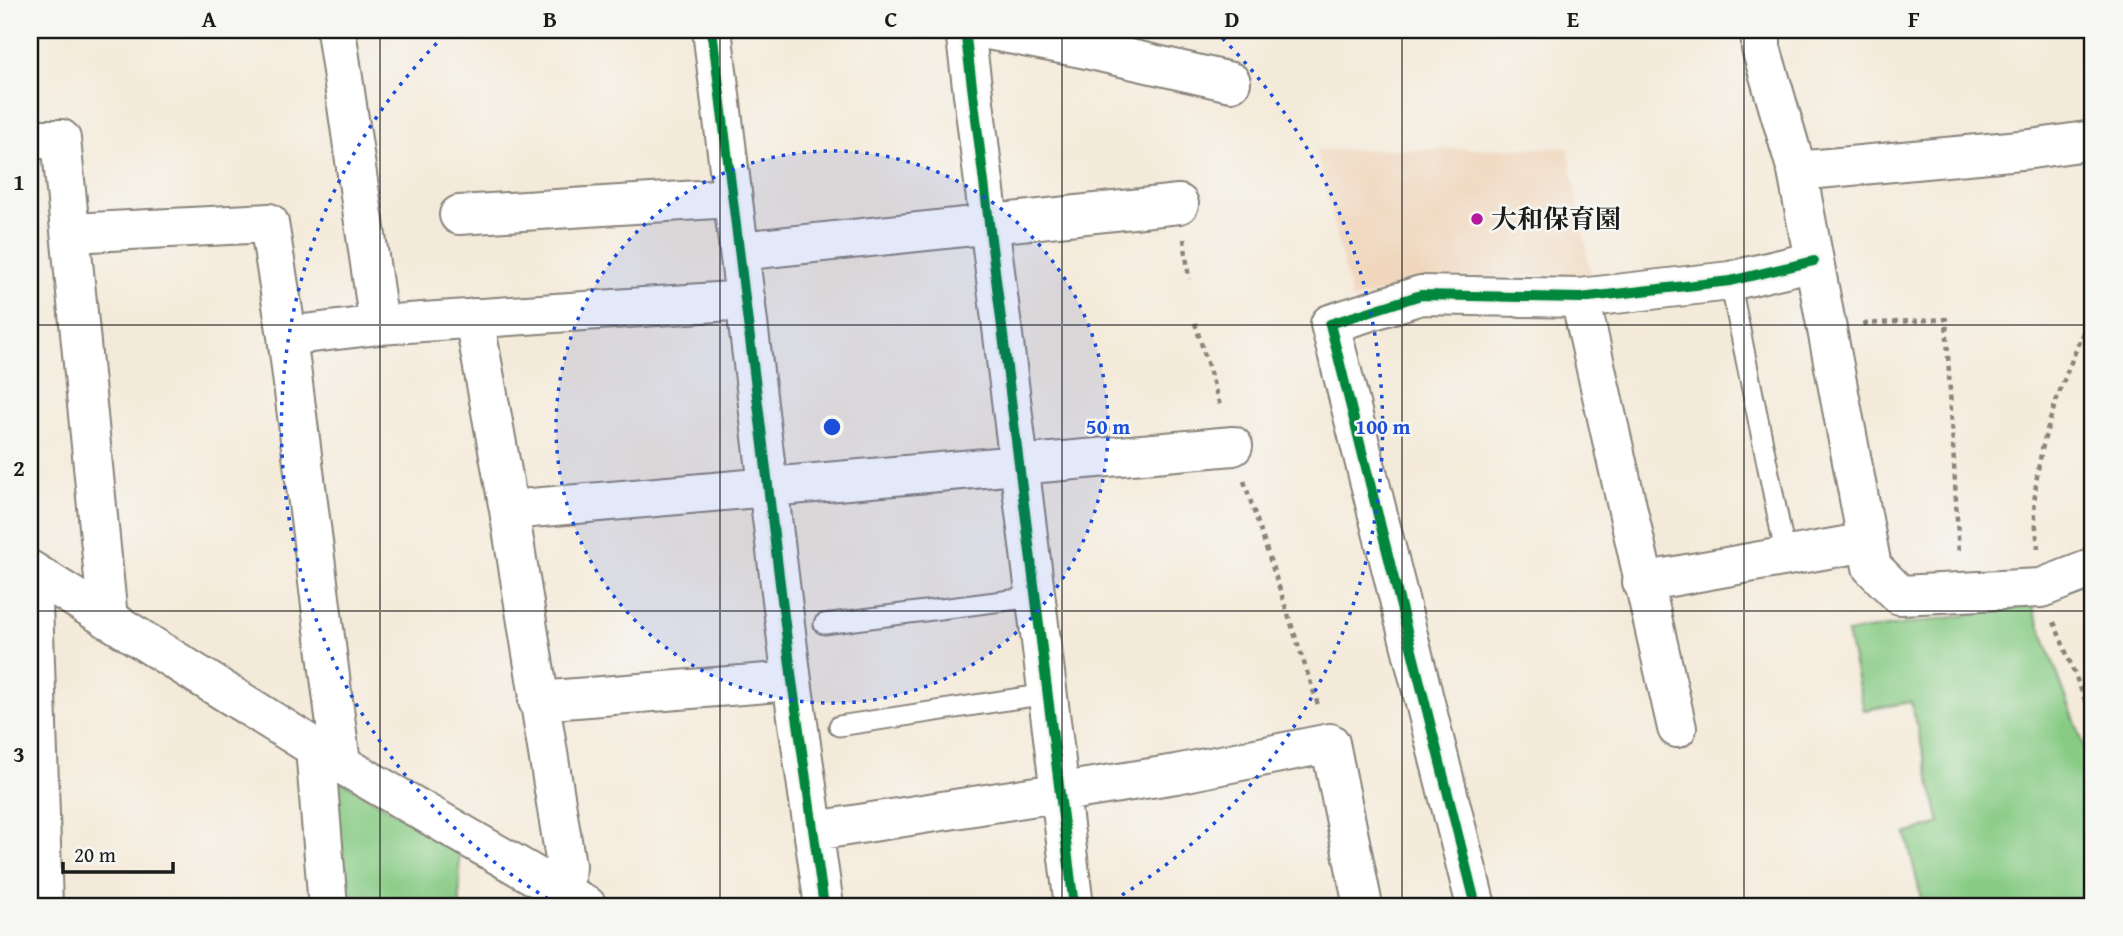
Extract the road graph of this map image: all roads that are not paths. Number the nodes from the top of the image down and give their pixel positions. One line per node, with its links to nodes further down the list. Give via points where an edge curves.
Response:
1 (336, 30): 22 (street)
2 (712, 30): 11 (street)
3 (965, 30): 14 (street)
4 (988, 30): 6 (street)
5 (1761, 30): 10 (street, via 1760,48)
6 (1086, 39): 7 (street)
7 (1231, 82)
8 (2091, 130): 10 (street, via 2031,149)
9 (30, 139): 15 (street, via 61,139)
10 (1797, 171): 17 (street)
11 (731, 198): 13 (street); 16 (street)
12 (1179, 204): 14 (street)
13 (459, 215)
14 (987, 226): 16 (street); 25 (street)
15 (71, 233): 23 (street, via 270,223); 34 (street)
16 (740, 251): 20 (street)
17 (1814, 261): 18 (street); 28 (street)
18 (1730, 281): 19 (street); 29 (lane)
19 (1580, 298): 32 (street); 50 (street, via 1421,295 1329,324)
20 (746, 300): 21 (street); 26 (street)
21 (474, 318): 22 (street); 27 (street)
22 (379, 326): 23 (street)
23 (287, 336): 41 (street)
24 (1233, 446): 25 (street)
25 (1017, 465): 26 (street); 33 (street)
26 (770, 486): 27 (street); 36 (street)
27 (509, 510): 38 (street)
28 (1867, 542): 29 (street); 30 (street, via 1872,567 1900,595 2041,588)
29 (1786, 557): 32 (street)
30 (2093, 568)
31 (31, 571): 34 (street); 45 (street)
32 (1642, 582): 40 (street)
33 (1034, 597): 35 (lane); 37 (street)
34 (108, 619): 41 (street)
35 (824, 624)
36 (792, 681): 38 (street); 43 (street)
37 (1047, 694): 39 (lane); 42 (street)
38 (538, 701): 44 (street)
39 (839, 726)
40 (1677, 728)
41 (328, 756): 44 (street); 46 (street)
42 (1059, 791): 43 (street); 48 (street); 49 (street, via 1176,774 1330,743)
43 (815, 831): 47 (street)
44 (575, 899)
45 (39, 905)
46 (328, 906)
47 (824, 906)
48 (1074, 906)
49 (1363, 906)
50 (1476, 906)

